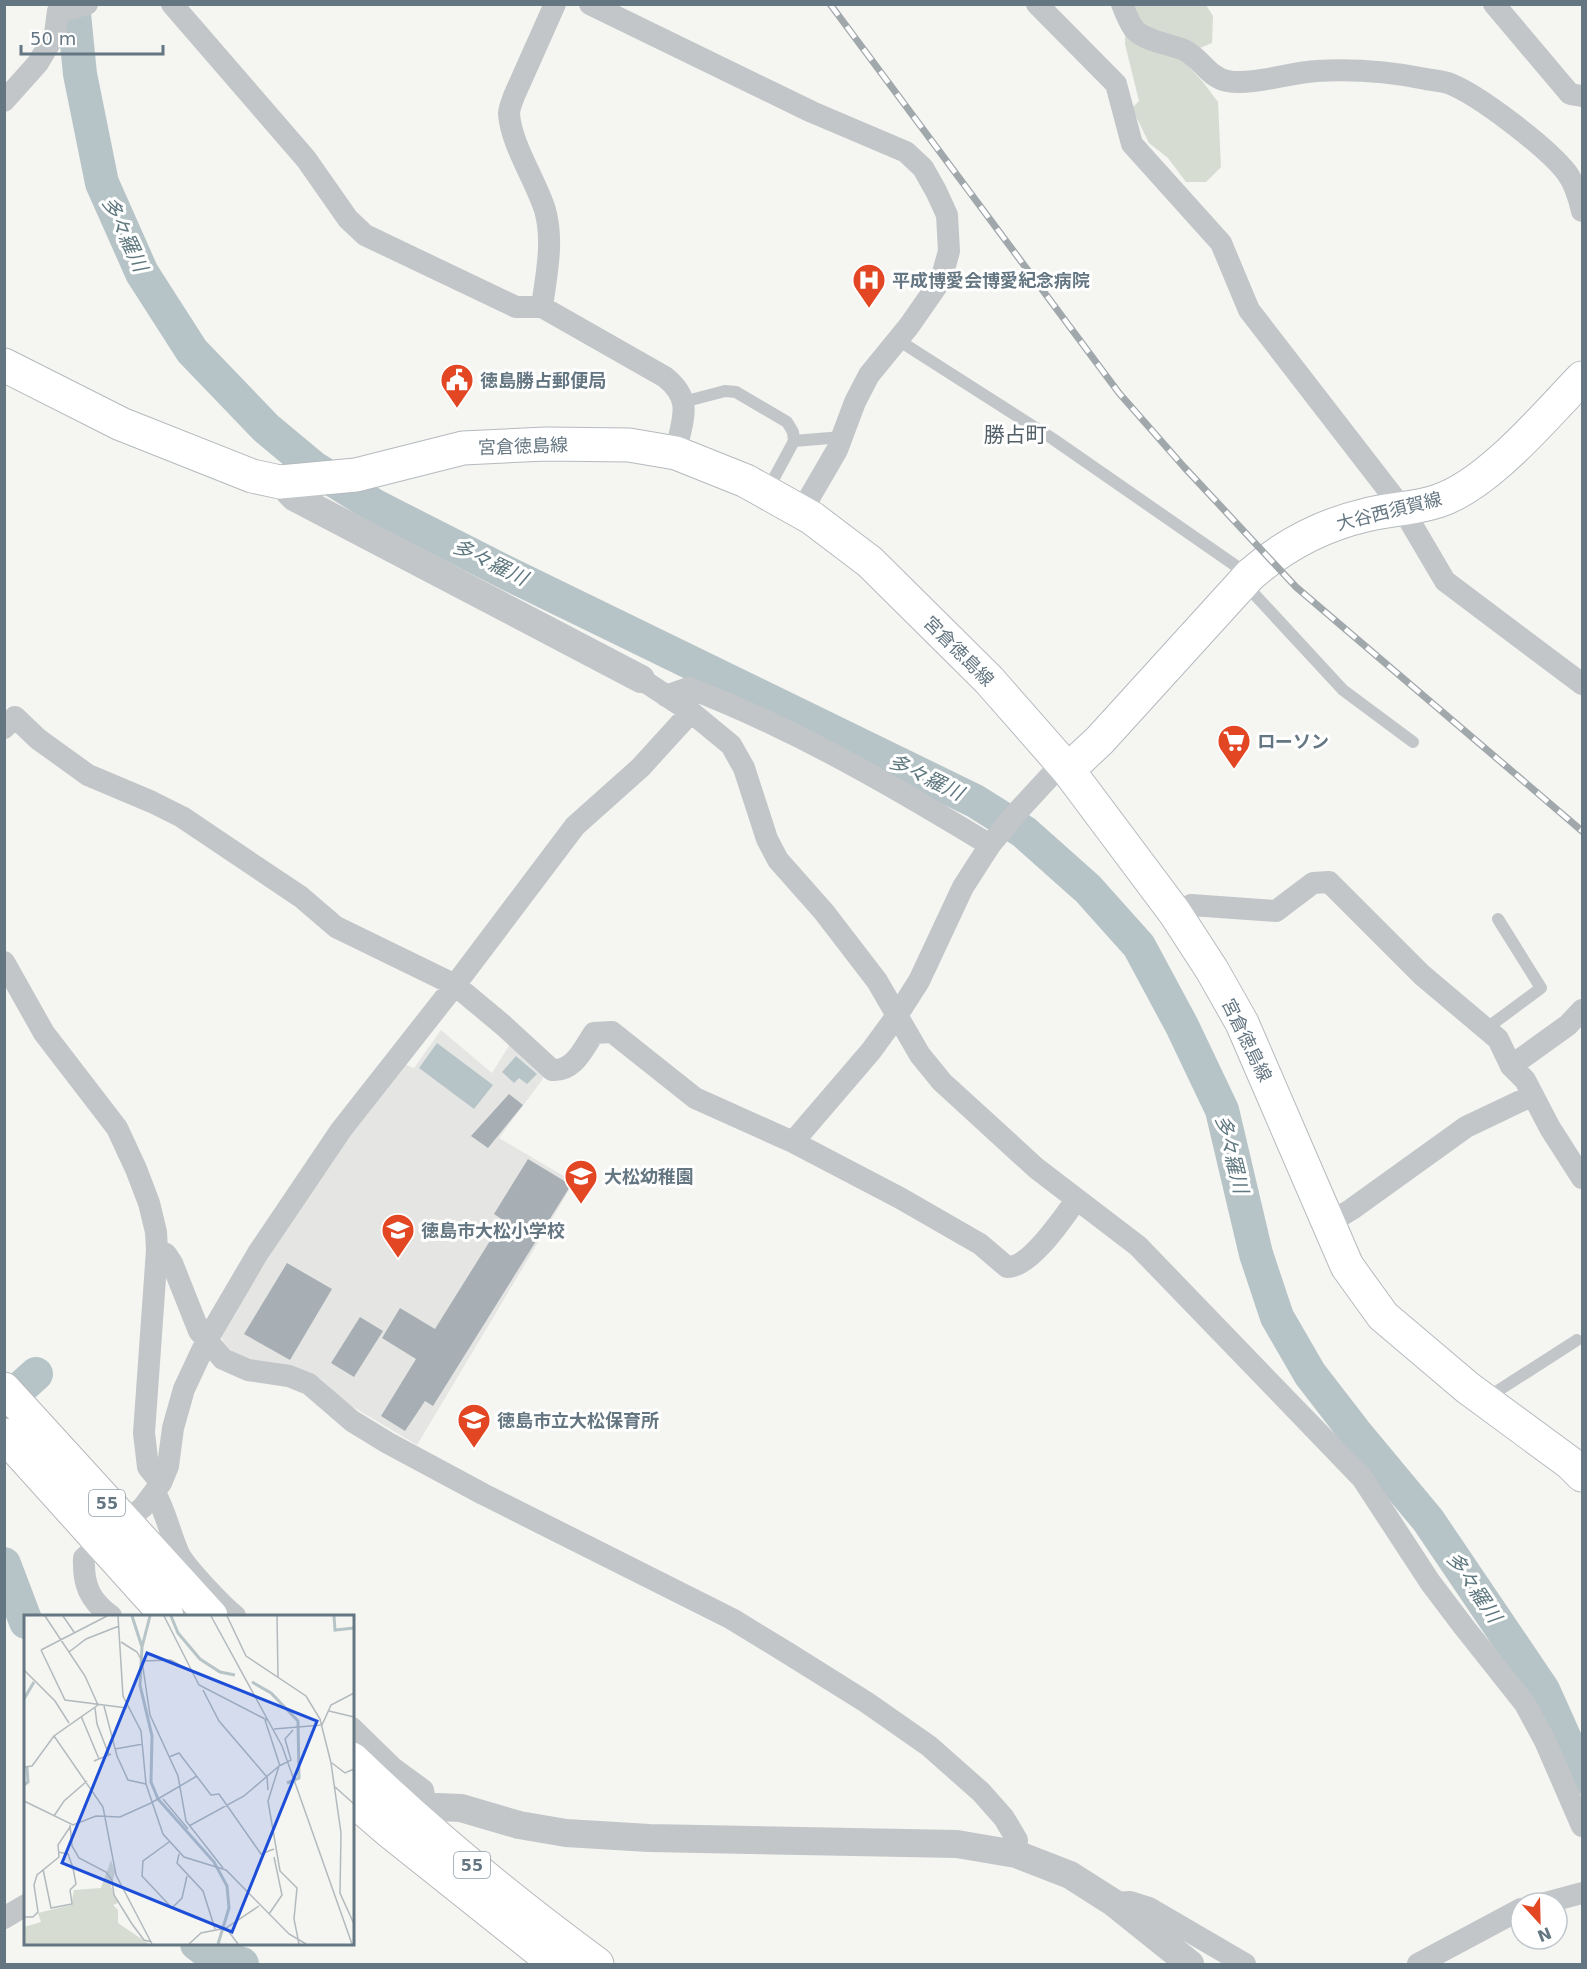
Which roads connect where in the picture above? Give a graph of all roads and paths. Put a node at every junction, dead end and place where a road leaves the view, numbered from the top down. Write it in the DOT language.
graph roads {
  1 [pos="172,4"];
  2 [pos="590,4"];
  3 [pos="1037,4"];
  4 [pos="1122,4"];
  5 [pos="1494,4"];
  6 [pos="87,5"];
  7 [pos="554,5"];
  8 [pos="58,9"];
  9 [pos="1582,96"];
  10 [pos="4,101"];
  11 [pos="1582,211"];
  12 [pos="542,307"];
  13 [pos="898,340"];
  14 [pos="4,365"];
  15 [pos="1582,378"];
  16 [pos="683,402"];
  17 [pos="842,437"];
  18 [pos="794,441"];
  19 [pos="676,453"];
  20 [pos="290,482"];
  21 [pos="766,493"];
  22 [pos="1402,508"];
  23 [pos="801,512"];
  24 [pos="1247,579"];
  25 [pos="641,679"];
  26 [pos="1582,684"];
  27 [pos="666,696"];
  28 [pos="691,712"];
  29 [pos="4,728"];
  30 [pos="1413,742"];
  31 [pos="1068,770"];
  32 [pos="994,841"];
  33 [pos="1175,913"];
  34 [pos="1498,919"];
  35 [pos="4,962"];
  36 [pos="455,985"];
  37 [pos="898,1014"];
  38 [pos="1578,1025"];
  39 [pos="1487,1028"];
  40 [pos="1511,1066"];
  41 [pos="1533,1095"];
  42 [pos="793,1142"];
  43 [pos="1582,1178"];
  44 [pos="1076,1200"];
  45 [pos="1328,1224"];
  46 [pos="158,1250"];
  47 [pos="207,1340"];
  48 [pos="1577,1340"];
  49 [pos="4,1389"];
  50 [pos="1488,1403"];
  51 [pos="4,1435"];
  52 [pos="1578,1465"];
  53 [pos="158,1488"];
  54 [pos="124,1522"];
  55 [pos="99,1543"];
  56 [pos="108,1615"];
  57 [pos="164,1615"];
  58 [pos="209,1615"];
  59 [pos="233,1615"];
  60 [pos="354,1730"];
  61 [pos="354,1761"];
  62 [pos="354,1800"];
  63 [pos="408,1818"];
  64 [pos="1582,1826"];
  65 [pos="1016,1854"];
  66 [pos="1114,1903"];
  67 [pos="24,1906"];
  68 [pos="1509,1916"];
  69 [pos="4,1918"];
  70 [pos="556,1965"];
  71 [pos="597,1965"];
  72 [pos="1190,1965"];
  73 [pos="1245,1965"];
  74 [pos="1418,1965"];
  1 -- 12 [label="street"];
  2 -- 13 [label="street"];
  3 -- 22 [label="street"];
  4 -- 11 [label="street"];
  5 -- 9 [label="street"];
  6 -- 8 [label="street"];
  7 -- 12 [label="street"];
  8 -- 10 [label="street"];
  12 -- 16 [label="street"];
  13 -- 17 [label="street"];
  13 -- 24 [label="lane"];
  14 -- 20 [label="main road, 宮倉徳島線"];
  15 -- 22 [label="main road, 大谷西須賀線"];
  16 -- 18 [label="lane"];
  16 -- 19 [label="street"];
  17 -- 18 [label="lane"];
  17 -- 23 [label="street"];
  18 -- 21 [label="lane"];
  19 -- 20 [label="main road, 宮倉徳島線"];
  19 -- 21 [label="main road, 宮倉徳島線"];
  20 -- 25 [label="street"];
  21 -- 23 [label="main road, 宮倉徳島線"];
  22 -- 24 [label="main road, 大谷西須賀線"];
  22 -- 26 [label="street"];
  23 -- 31 [label="main road, 宮倉徳島線"];
  24 -- 30 [label="lane"];
  24 -- 31 [label="main road, 大谷西須賀線"];
  25 -- 27 [label="street"];
  27 -- 28 [label="street"];
  27 -- 32 [label="street"];
  28 -- 36 [label="street"];
  28 -- 37 [label="street"];
  29 -- 36 [label="street"];
  31 -- 32 [label="street"];
  31 -- 33 [label="main road, 宮倉徳島線"];
  32 -- 37 [label="street"];
  33 -- 39 [label="street"];
  33 -- 45 [label="main road, 宮倉徳島線"];
  34 -- 39 [label="lane"];
  35 -- 46 [label="street"];
  36 -- 42 [label="street"];
  36 -- 47 [label="street"];
  37 -- 42 [label="street"];
  37 -- 44 [label="street"];
  38 -- 40 [label="street"];
  39 -- 40 [label="street"];
  40 -- 41 [label="street"];
  41 -- 43 [label="street"];
  41 -- 45 [label="street"];
  42 -- 44 [label="street"];
  44 -- 64 [label="street"];
  45 -- 50 [label="main road, 宮倉徳島線"];
  46 -- 47 [label="street"];
  46 -- 53 [label="street"];
  47 -- 53 [label="street"];
  47 -- 65 [label="street"];
  48 -- 50 [label="lane"];
  49 -- 54 [label="main road, 55"];
  50 -- 52 [label="main road, 宮倉徳島線"];
  51 -- 55 [label="main road, 55"];
  53 -- 54 [label="street"];
  53 -- 59 [label="street"];
  54 -- 55 [label="street"];
  54 -- 58 [label="main road, 55"];
  55 -- 56 [label="street"];
  55 -- 57 [label="main road, 55"];
  60 -- 63 [label="street"];
  61 -- 63 [label="main road, 55"];
  62 -- 63 [label="main road, 55"];
  63 -- 65 [label="street"];
  63 -- 70 [label="main road, 55"];
  63 -- 71 [label="main road, 55"];
  65 -- 66 [label="street"];
  66 -- 72 [label="street"];
  66 -- 73 [label="street"];
  67 -- 69 [label="street"];
  68 -- 74 [label="street"];
}
